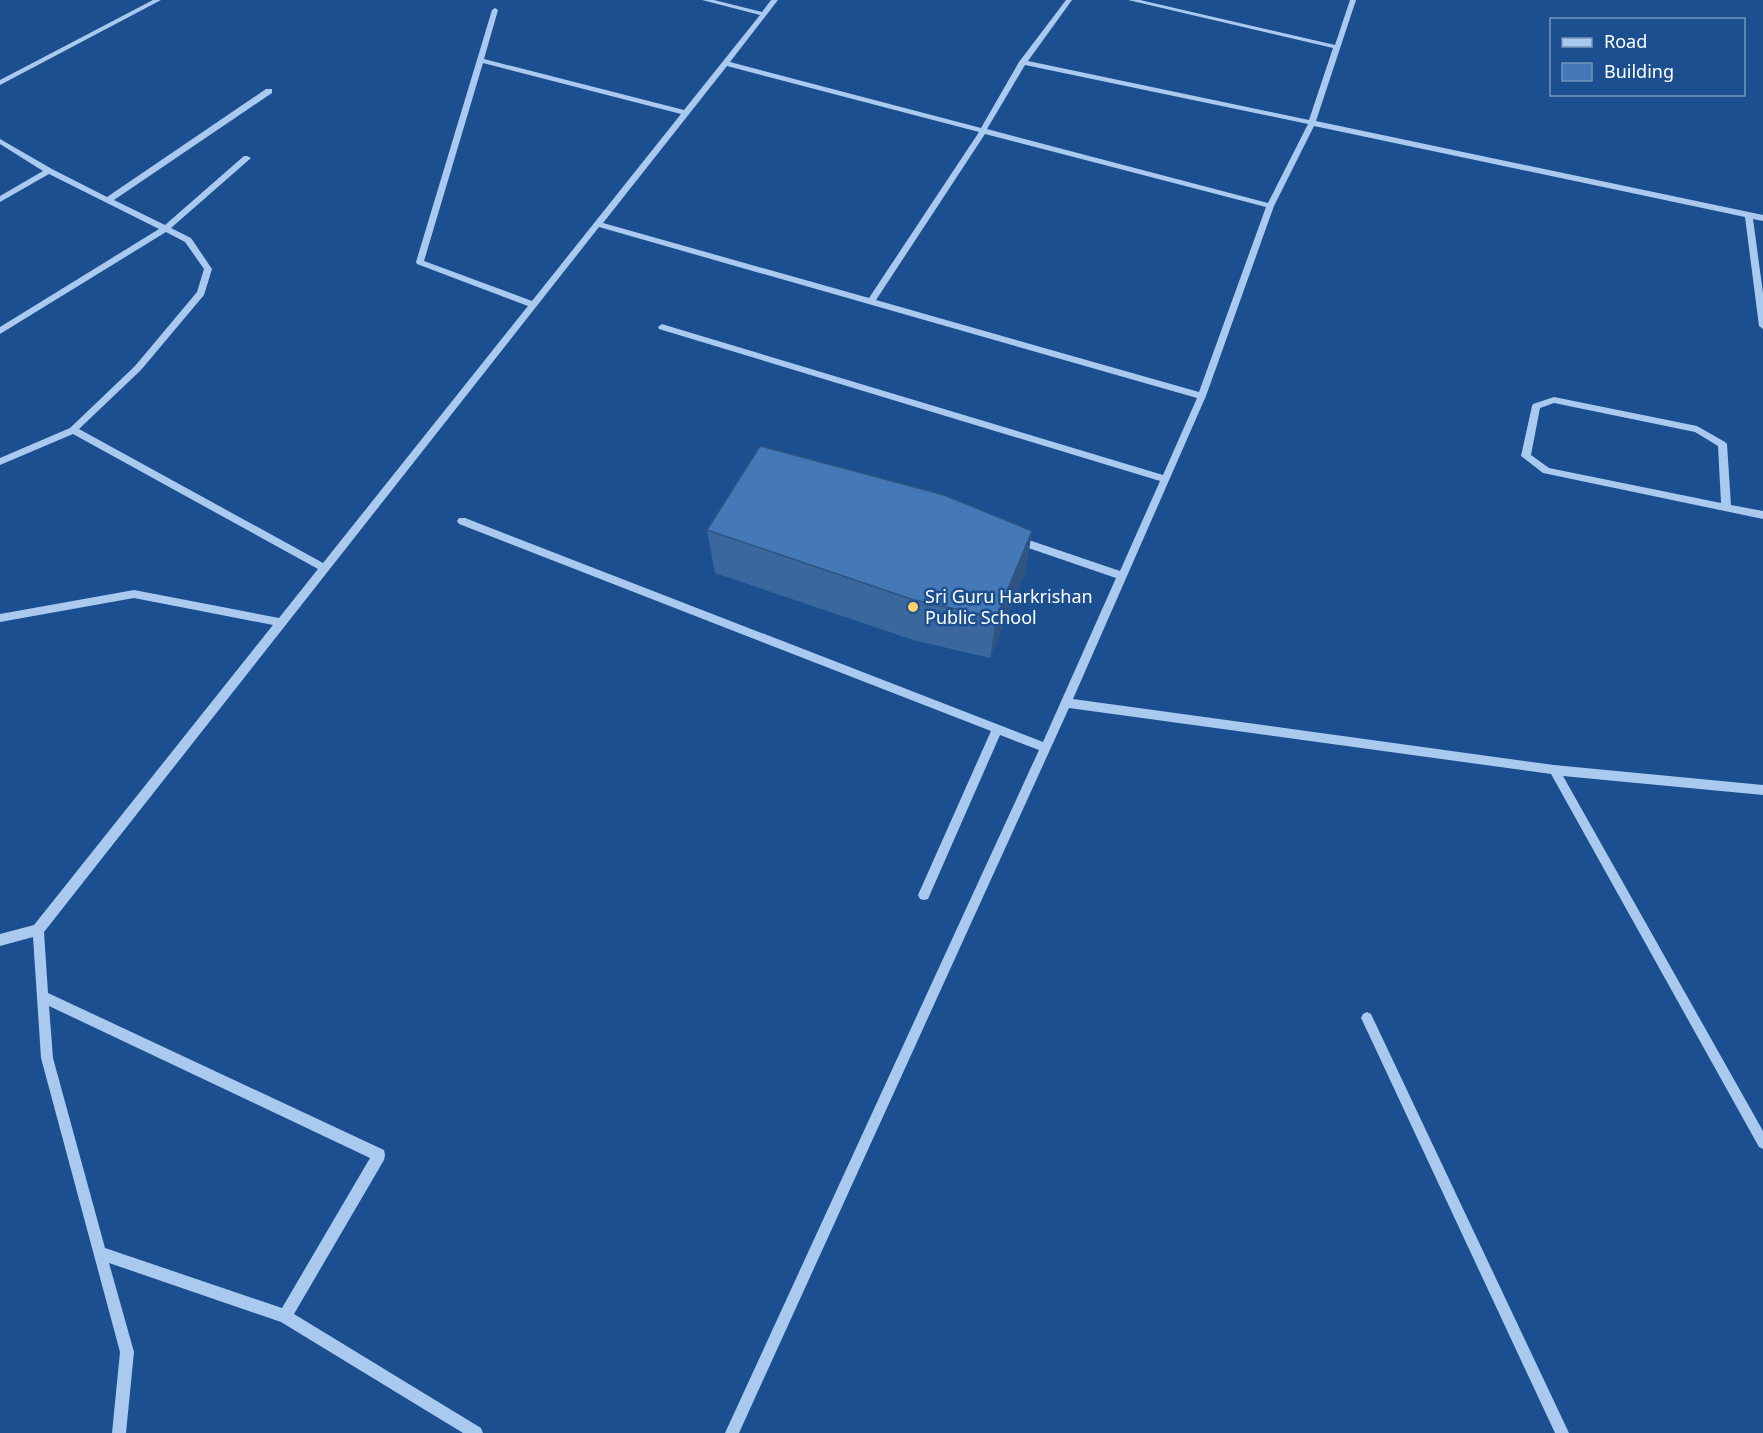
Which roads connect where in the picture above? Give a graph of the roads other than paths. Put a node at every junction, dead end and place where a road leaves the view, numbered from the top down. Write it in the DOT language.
graph roads {
  1 [pos="158,0"];
  2 [pos="705,0"];
  3 [pos="775,0"];
  4 [pos="1069,0"];
  5 [pos="1131,0"];
  6 [pos="1353,0"];
  7 [pos="495,10"];
  8 [pos="764,14"];
  9 [pos="1336,47"];
  10 [pos="479,60"];
  11 [pos="1023,62"];
  12 [pos="725,63"];
  13 [pos="0,83"];
  14 [pos="269,91"];
  15 [pos="685,113"];
  16 [pos="1312,123"];
  17 [pos="983,129"];
  18 [pos="0,141"];
  19 [pos="247,158"];
  20 [pos="49,171"];
  21 [pos="0,199"];
  22 [pos="108,200"];
  23 [pos="1270,206"];
  24 [pos="1749,216"];
  25 [pos="1763,218"];
  26 [pos="597,224"];
  27 [pos="167,228"];
  28 [pos="871,302"];
  29 [pos="533,305"];
  30 [pos="1763,326"];
  31 [pos="662,327"];
  32 [pos="0,331"];
  33 [pos="1202,396"];
  34 [pos="73,430"];
  35 [pos="0,462"];
  36 [pos="1165,479"];
  37 [pos="1726,507"];
  38 [pos="1763,516"];
  39 [pos="462,521"];
  40 [pos="1009,537"];
  41 [pos="325,568"];
  42 [pos="1122,576"];
  43 [pos="0,618"];
  44 [pos="282,623"];
  45 [pos="1066,703"];
  46 [pos="997,729"];
  47 [pos="1046,748"];
  48 [pos="1554,770"];
  49 [pos="1763,790"];
  50 [pos="924,896"];
  51 [pos="38,930"];
  52 [pos="0,940"];
  53 [pos="43,997"];
  54 [pos="1367,1018"];
  55 [pos="1763,1143"];
  56 [pos="100,1253"];
  57 [pos="285,1316"];
  58 [pos="119,1433"];
  59 [pos="476,1433"];
  60 [pos="732,1433"];
  61 [pos="1562,1433"];
  1 -- 13 [label="street"];
  2 -- 8 [label="street"];
  3 -- 8 [label="street"];
  4 -- 11 [label="street"];
  5 -- 9 [label="street"];
  6 -- 9 [label="street"];
  7 -- 10 [label="street"];
  8 -- 12 [label="street"];
  9 -- 16 [label="street"];
  10 -- 15 [label="street"];
  10 -- 29 [label="street"];
  11 -- 16 [label="street"];
  11 -- 17 [label="street"];
  12 -- 15 [label="street"];
  12 -- 17 [label="street"];
  14 -- 22 [label="street"];
  15 -- 26 [label="street"];
  16 -- 23 [label="street"];
  16 -- 24 [label="street"];
  17 -- 23 [label="street"];
  17 -- 28 [label="street"];
  18 -- 20 [label="street"];
  19 -- 27 [label="street"];
  20 -- 21 [label="street"];
  20 -- 22 [label="street"];
  22 -- 27 [label="street"];
  23 -- 33 [label="street"];
  24 -- 25 [label="street"];
  24 -- 30 [label="street"];
  26 -- 28 [label="street"];
  26 -- 29 [label="street"];
  27 -- 32 [label="street"];
  27 -- 34 [label="street"];
  28 -- 33 [label="street"];
  29 -- 41 [label="street"];
  31 -- 36 [label="street"];
  33 -- 36 [label="street"];
  34 -- 35 [label="street"];
  34 -- 41 [label="street"];
  36 -- 42 [label="street"];
  37 -- 37 [label="street"];
  37 -- 38 [label="street"];
  39 -- 46 [label="street"];
  40 -- 42 [label="street"];
  41 -- 44 [label="street"];
  42 -- 45 [label="street"];
  43 -- 44 [label="street"];
  44 -- 51 [label="street"];
  45 -- 47 [label="street"];
  45 -- 48 [label="street"];
  46 -- 47 [label="street"];
  46 -- 50 [label="street"];
  47 -- 60 [label="street"];
  48 -- 49 [label="street"];
  48 -- 55 [label="street"];
  51 -- 52 [label="street"];
  51 -- 53 [label="street"];
  53 -- 56 [label="street"];
  53 -- 57 [label="street"];
  54 -- 61 [label="street"];
  56 -- 57 [label="street"];
  56 -- 58 [label="street"];
  57 -- 59 [label="street"];
}
